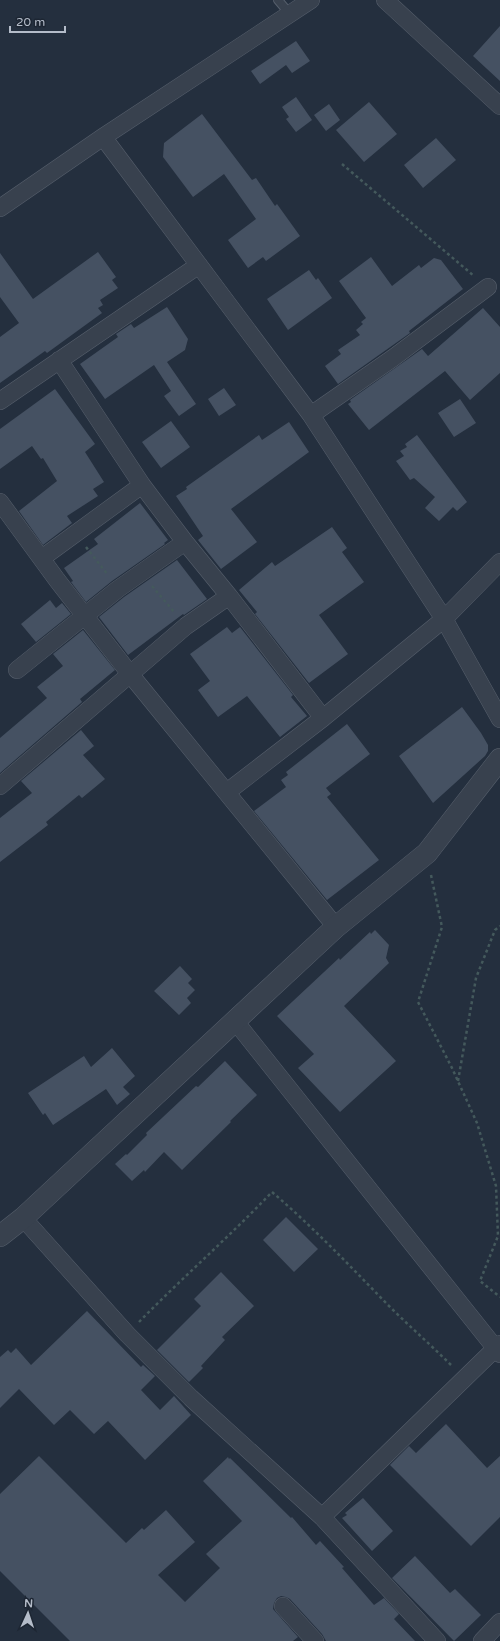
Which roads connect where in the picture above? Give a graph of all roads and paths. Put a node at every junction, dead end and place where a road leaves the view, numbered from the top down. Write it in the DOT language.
graph roads {
  1 [pos="278,0"];
  2 [pos="311,0"];
  3 [pos="385,0"];
  4 [pos="289,13"];
  5 [pos="500,106"];
  6 [pos="103,137"];
  7 [pos="342,164"];
  8 [pos="0,208"];
  9 [pos="199,264"];
  10 [pos="488,287"];
  11 [pos="59,360"];
  12 [pos="0,401"];
  13 [pos="311,415"];
  14 [pos="142,485"];
  15 [pos="0,502"];
  16 [pos="76,534"];
  17 [pos="185,542"];
  18 [pos="42,558"];
  19 [pos="500,562"];
  20 [pos="141,574"];
  21 [pos="118,589"];
  22 [pos="229,596"];
  23 [pos="85,616"];
  24 [pos="444,619"];
  25 [pos="186,626"];
  26 [pos="17,670"];
  27 [pos="130,674"];
  28 [pos="322,718"];
  29 [pos="500,719"];
  30 [pos="500,759"];
  31 [pos="0,786"];
  32 [pos="227,792"];
  33 [pos="427,853"];
  34 [pos="500,926"];
  35 [pos="336,927"];
  36 [pos="235,1021"];
  37 [pos="458,1082"];
  38 [pos="23,1218"];
  39 [pos="0,1236"];
  40 [pos="500,1297"];
  41 [pos="127,1334"];
  42 [pos="498,1349"];
  43 [pos="465,1380"];
  44 [pos="322,1517"];
  45 [pos="283,1606"];
  46 [pos="500,1622"];
  47 [pos="311,1640"];
  48 [pos="437,1641"];
  49 [pos="482,1641"];
  1 -- 4 [label="lane"];
  2 -- 4 [label="street"];
  3 -- 5 [label="street"];
  4 -- 6 [label="street"];
  6 -- 8 [label="street"];
  6 -- 9 [label="street"];
  7 -- 10 [label="path"];
  9 -- 11 [label="street"];
  9 -- 13 [label="street"];
  10 -- 13 [label="street"];
  11 -- 12 [label="street"];
  11 -- 14 [label="street"];
  13 -- 24 [label="street"];
  14 -- 16 [label="street"];
  14 -- 17 [label="street"];
  15 -- 18 [label="street"];
  16 -- 18 [label="street"];
  16 -- 21 [label="path"];
  17 -- 20 [label="street"];
  17 -- 22 [label="street"];
  18 -- 23 [label="street"];
  19 -- 24 [label="street"];
  20 -- 21 [label="street"];
  20 -- 25 [label="path"];
  21 -- 23 [label="street"];
  22 -- 25 [label="street"];
  22 -- 28 [label="street"];
  23 -- 26 [label="street"];
  23 -- 27 [label="street"];
  24 -- 28 [label="street"];
  24 -- 29 [label="street"];
  25 -- 27 [label="street"];
  27 -- 31 [label="street"];
  27 -- 32 [label="street"];
  28 -- 32 [label="street"];
  30 -- 33 [label="street"];
  32 -- 35 [label="street"];
  33 -- 35 [label="street"];
  33 -- 37 [label="path"];
  34 -- 37 [label="path"];
  35 -- 36 [label="street"];
  36 -- 38 [label="street"];
  36 -- 42 [label="street"];
  37 -- 40 [label="path"];
  38 -- 39 [label="street"];
  38 -- 41 [label="street"];
  41 -- 43 [label="path"];
  41 -- 44 [label="street"];
  42 -- 43 [label="street"];
  43 -- 44 [label="street"];
  44 -- 48 [label="street"];
  45 -- 47 [label="street"];
  46 -- 49 [label="street"];
}
